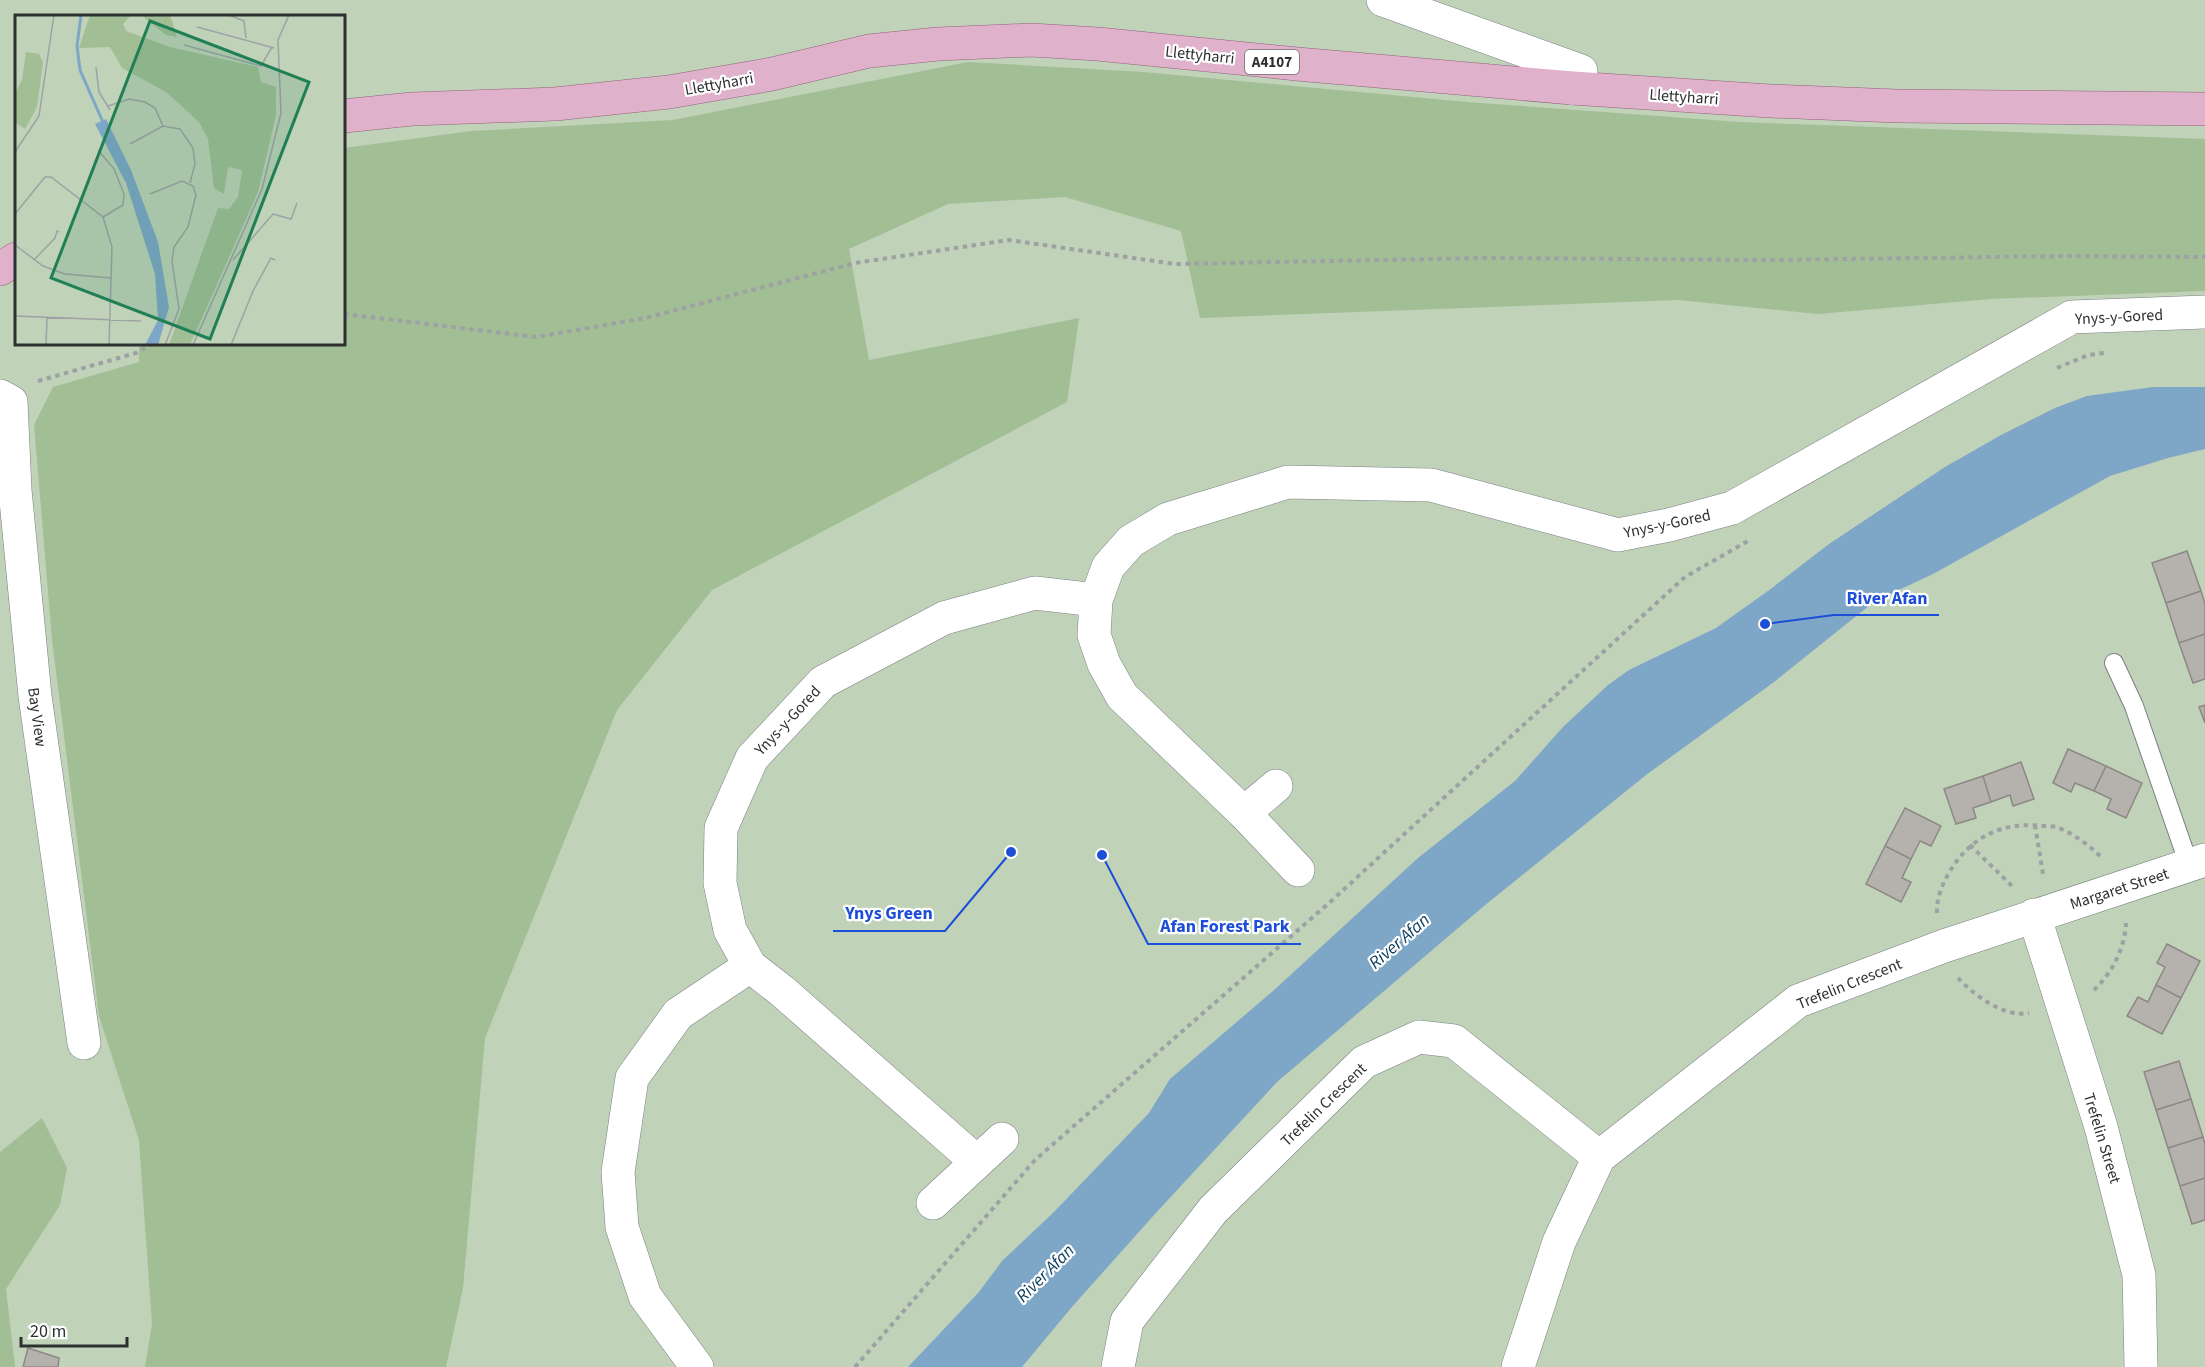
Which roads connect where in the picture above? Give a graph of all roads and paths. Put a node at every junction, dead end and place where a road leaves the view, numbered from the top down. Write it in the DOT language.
graph roads {
  1 [pos="1383,0"];
  2 [pos="1572,88"];
  3 [pos="2205,109"];
  4 [pos="345,116"];
  5 [pos="2205,257"];
  6 [pos="15,260"];
  7 [pos="0,269"];
  8 [pos="2205,312"];
  9 [pos="345,314"];
  10 [pos="150,345"];
  11 [pos="2111,352"];
  12 [pos="2047,372"];
  13 [pos="6,399"];
  14 [pos="1750,540"];
  15 [pos="1096,600"];
  16 [pos="2114,663"];
  17 [pos="1276,786"];
  18 [pos="1244,813"];
  19 [pos="2035,825"];
  20 [pos="1970,845"];
  21 [pos="2104,860"];
  22 [pos="2197,862"];
  23 [pos="1298,870"];
  24 [pos="2043,874"];
  25 [pos="2012,886"];
  26 [pos="2125,914"];
  27 [pos="2034,915"];
  28 [pos="1937,916"];
  29 [pos="750,966"];
  30 [pos="1953,971"];
  31 [pos="2091,993"];
  32 [pos="2036,1011"];
  33 [pos="84,1042"];
  34 [pos="1002,1139"];
  35 [pos="1599,1157"];
  36 [pos="977,1162"];
  37 [pos="933,1203"];
  38 [pos="697,1367"];
  39 [pos="855,1367"];
  40 [pos="1118,1367"];
  41 [pos="1518,1367"];
  42 [pos="2141,1367"];
  1 -- 2 [label="street"];
  2 -- 3 [label="main road, Llettyharri / A4107"];
  2 -- 4 [label="main road, Llettyharri / A4107"];
  5 -- 9 [label="path"];
  6 -- 7 [label="main road"];
  8 -- 15 [label="street, Ynys-y-Gored"];
  10 -- 13 [label="path"];
  11 -- 12 [label="path"];
  13 -- 33 [label="street, Bay View"];
  14 -- 39 [label="path"];
  15 -- 18 [label="street, Ynys-y-Gored"];
  15 -- 29 [label="street, Ynys-y-Gored"];
  16 -- 22 [label="lane"];
  17 -- 18 [label="street"];
  18 -- 23 [label="street, Ynys-y-Gored"];
  19 -- 20 [label="path"];
  19 -- 21 [label="path"];
  19 -- 24 [label="path"];
  20 -- 25 [label="path"];
  20 -- 28 [label="path"];
  22 -- 27 [label="street, Margaret Street"];
  26 -- 31 [label="path"];
  27 -- 35 [label="street, Trefelin Crescent"];
  27 -- 42 [label="street, Trefelin Street"];
  29 -- 36 [label="street, Ynys-y-Gored"];
  29 -- 38 [label="street"];
  30 -- 32 [label="path"];
  34 -- 36 [label="street"];
  35 -- 40 [label="street, Trefelin Crescent"];
  35 -- 41 [label="street, Trefelin Crescent"];
  36 -- 37 [label="street"];
}
